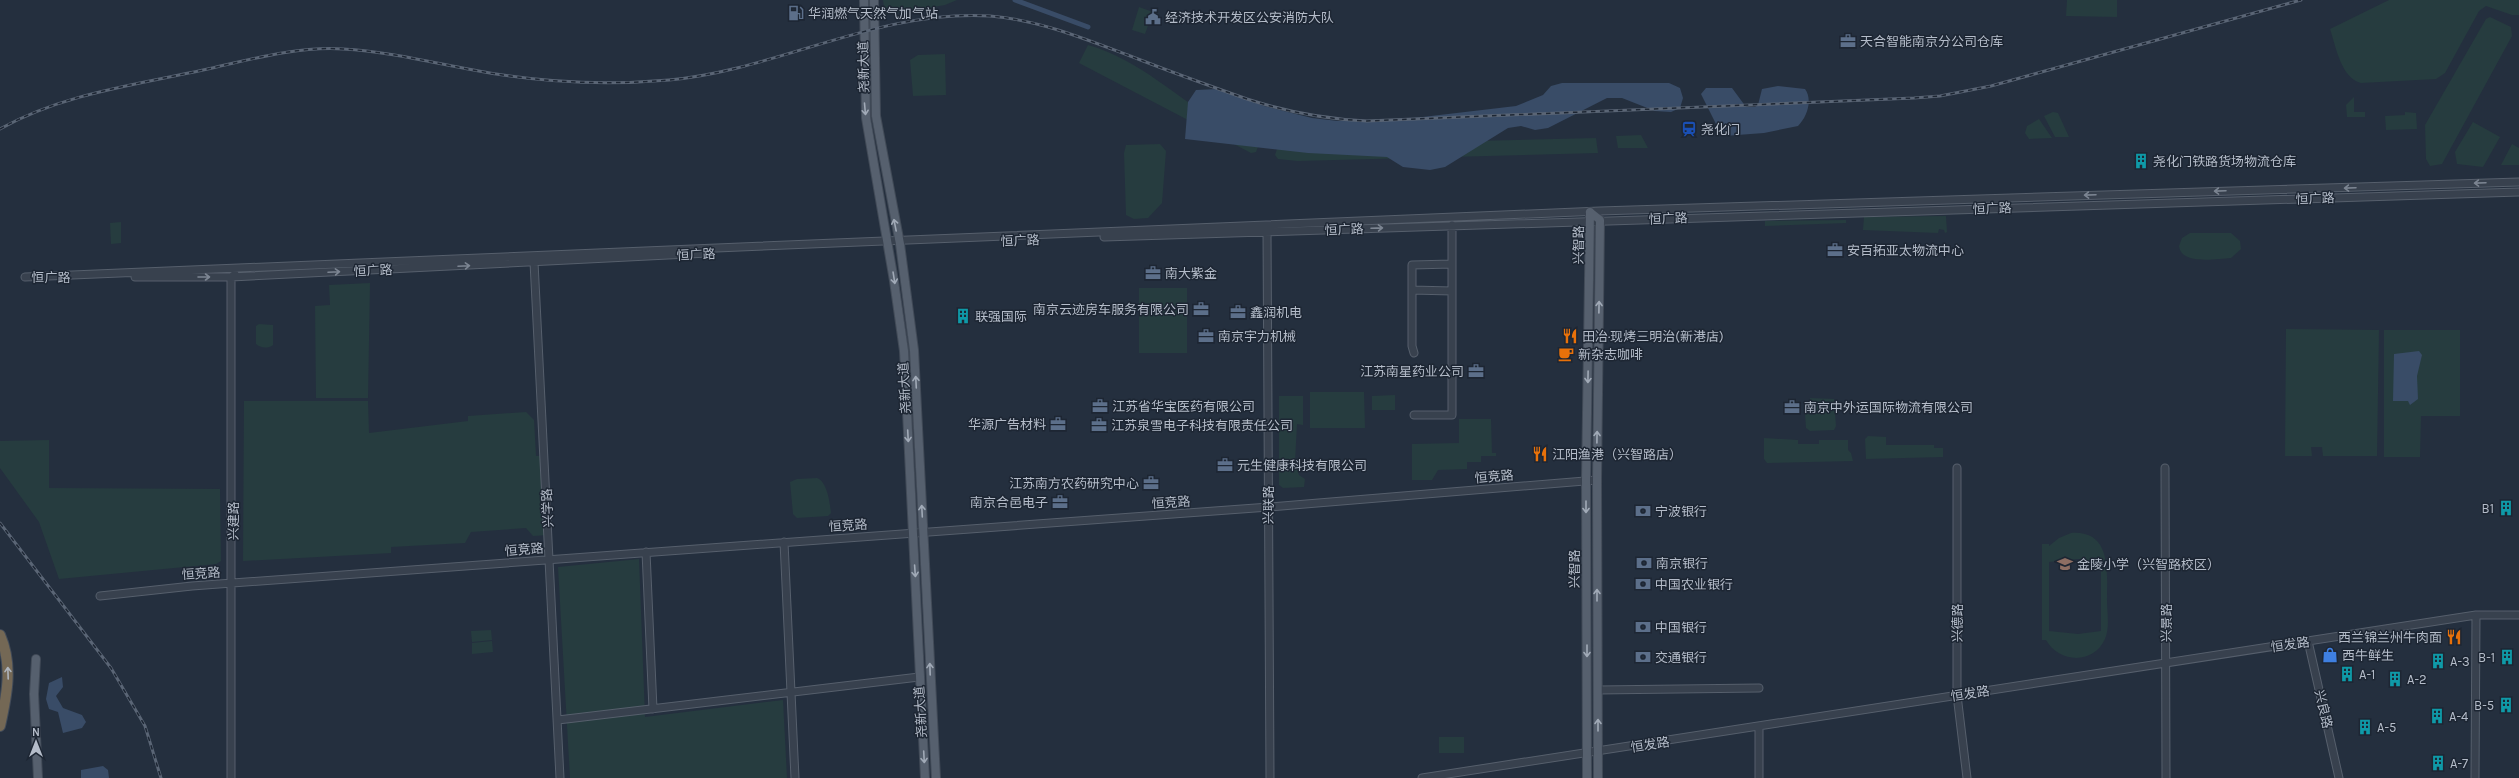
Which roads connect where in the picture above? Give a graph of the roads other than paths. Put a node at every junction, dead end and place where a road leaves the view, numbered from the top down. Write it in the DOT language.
graph roads {
  1 [pos="864,0"];
  2 [pos="874,0"];
  3 [pos="2519,182"];
  4 [pos="2519,192"];
  5 [pos="1590,212"];
  6 [pos="1600,220"];
  7 [pos="1591,221"];
  8 [pos="1452,225"];
  9 [pos="1267,231"];
  10 [pos="899,242"];
  11 [pos="888,243"];
  12 [pos="534,262"];
  13 [pos="1452,264"];
  14 [pos="241,268"];
  15 [pos="231,277"];
  16 [pos="1412,290"];
  17 [pos="1452,291"];
  18 [pos="1414,353"];
  19 [pos="1414,415"];
  20 [pos="1957,468"];
  21 [pos="2165,468"];
  22 [pos="1586,480"];
  23 [pos="1597,480"];
  24 [pos="1268,507"];
  25 [pos="923,531"];
  26 [pos="912,532"];
  27 [pos="784,542"];
  28 [pos="646,552"];
  29 [pos="549,559"];
  30 [pos="233,583"];
  31 [pos="100,596"];
  32 [pos="2476,615"];
  33 [pos="2519,615"];
  34 [pos="0,635"];
  35 [pos="2308,641"];
  36 [pos="36,659"];
  37 [pos="2166,662"];
  38 [pos="920,677"];
  39 [pos="1759,688"];
  40 [pos="1598,690"];
  41 [pos="791,691"];
  42 [pos="1957,695"];
  43 [pos="653,709"];
  44 [pos="558,720"];
  45 [pos="0,726"];
  46 [pos="1759,727"];
  47 [pos="1587,752"];
  48 [pos="1598,752"];
  49 [pos="38,778"];
  50 [pos="231,778"];
  51 [pos="560,778"];
  52 [pos="795,778"];
  53 [pos="925,778"];
  54 [pos="936,778"];
  55 [pos="1270,778"];
  56 [pos="1422,778"];
  57 [pos="1587,778"];
  58 [pos="1598,778"];
  59 [pos="1759,778"];
  60 [pos="1967,778"];
  61 [pos="2166,778"];
  62 [pos="2339,778"];
  63 [pos="2475,778"];
  1 -- 11 [label="main road, 尧新大道, one-way"];
  10 -- 2 [label="main road, 尧新大道, one-way"];
  3 -- 5 [label="street, 恒广路, one-way"];
  4 -- 6 [label="street, 恒广路"];
  5 -- 6 [label="main road, 兴智路"];
  5 -- 7 [label="main road, 兴智路"];
  5 -- 10 [label="street, 恒广路"];
  6 -- 7 [label="street, 恒广路"];
  23 -- 6 [label="main road, 兴智路, one-way"];
  7 -- 8 [label="street, 恒广路"];
  7 -- 22 [label="main road, 兴智路, one-way"];
  9 -- 8 [label="street, 恒广路, one-way"];
  8 -- 13 [label="street"];
  9 -- 10 [label="street, 恒广路"];
  9 -- 24 [label="street, 兴联路"];
  10 -- 11 [label="street, 恒广路"];
  25 -- 10 [label="main road, 尧新大道, one-way"];
  11 -- 12 [label="street, 恒广路"];
  11 -- 14 [label="street, 恒广路"];
  11 -- 26 [label="main road, 尧新大道, one-way"];
  15 -- 12 [label="street, 恒广路, one-way"];
  12 -- 29 [label="street, 兴学路"];
  13 -- 16 [label="street"];
  13 -- 17 [label="street"];
  14 -- 15 [label="street"];
  14 -- 15 [label="street, 恒广路, one-way"];
  15 -- 30 [label="street, 兴建路"];
  16 -- 17 [label="street"];
  16 -- 18 [label="street"];
  17 -- 19 [label="street"];
  20 -- 42 [label="street, 兴德路"];
  21 -- 37 [label="street, 兴景路"];
  22 -- 23 [label="street, 恒竞路"];
  22 -- 24 [label="street, 恒竞路"];
  22 -- 47 [label="main road, 兴智路, one-way"];
  40 -- 23 [label="main road, 兴智路, one-way"];
  24 -- 25 [label="street, 恒竞路"];
  24 -- 55 [label="street, 兴联路"];
  25 -- 26 [label="street, 恒竞路"];
  54 -- 25 [label="main road, 尧新大道, one-way"];
  26 -- 27 [label="street, 恒竞路"];
  26 -- 38 [label="main road, 尧新大道, one-way"];
  27 -- 28 [label="street, 恒竞路"];
  27 -- 41 [label="street"];
  28 -- 29 [label="street, 恒竞路"];
  28 -- 43 [label="street"];
  29 -- 30 [label="street, 恒竞路"];
  29 -- 44 [label="street, 兴学路"];
  30 -- 31 [label="street, 恒竞路"];
  30 -- 50 [label="street, 兴建路"];
  32 -- 33 [label="street, 恒发路"];
  32 -- 35 [label="street, 恒发路"];
  32 -- 63 [label="street"];
  45 -- 34 [label="highway, one-way"];
  35 -- 37 [label="street, 恒发路"];
  35 -- 62 [label="street, 兴良路"];
  36 -- 49 [label="main road"];
  37 -- 42 [label="street, 恒发路"];
  37 -- 61 [label="street, 兴景路"];
  38 -- 41 [label="street"];
  38 -- 53 [label="main road, 尧新大道, one-way"];
  39 -- 40 [label="street"];
  48 -- 40 [label="main road, 兴智路, one-way"];
  41 -- 43 [label="street"];
  41 -- 52 [label="street"];
  42 -- 46 [label="street, 恒发路"];
  42 -- 60 [label="street, 兴德路"];
  43 -- 44 [label="street"];
  44 -- 51 [label="street, 兴学路"];
  46 -- 48 [label="street, 恒发路"];
  46 -- 59 [label="street"];
  47 -- 48 [label="street, 恒发路"];
  47 -- 56 [label="street, 恒发路"];
  47 -- 57 [label="main road, 兴智路"];
  48 -- 58 [label="main road, 兴智路"];
}
